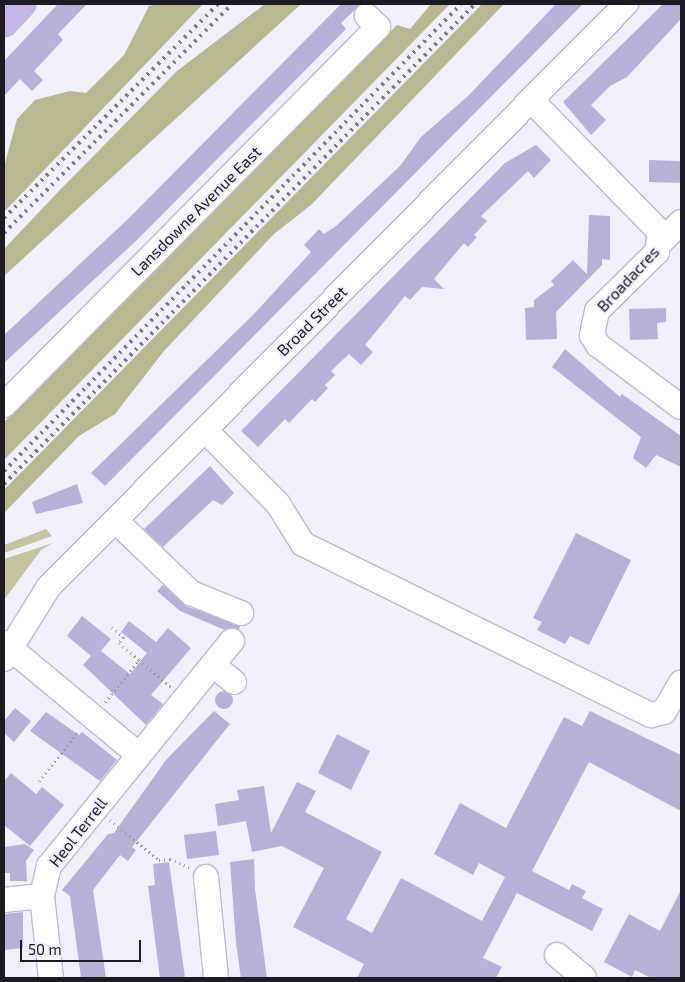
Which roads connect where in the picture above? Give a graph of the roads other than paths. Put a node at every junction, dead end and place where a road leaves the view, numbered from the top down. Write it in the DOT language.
graph roads {
  1 [pos="22,4"];
  2 [pos="626,4"];
  3 [pos="367,16"];
  4 [pos="4,22"];
  5 [pos="531,100"];
  6 [pos="681,222"];
  7 [pos="662,242"];
  8 [pos="4,405"];
  9 [pos="681,407"];
  10 [pos="205,430"];
  11 [pos="116,521"];
  12 [pos="241,613"];
  13 [pos="232,641"];
  14 [pos="6,650"];
  15 [pos="212,665"];
  16 [pos="234,682"];
  17 [pos="681,682"];
  18 [pos="139,755"];
  19 [pos="206,877"];
  20 [pos="42,896"];
  21 [pos="4,900"];
  22 [pos="557,955"];
  23 [pos="51,978"];
  24 [pos="216,978"];
  25 [pos="584,978"];
  1 -- 4 [label="main road"];
  2 -- 5 [label="street, Broad Street"];
  3 -- 8 [label="street, Lansdowne Avenue East"];
  5 -- 7 [label="street, Broadacres"];
  5 -- 10 [label="street, Broad Street"];
  6 -- 7 [label="street"];
  7 -- 9 [label="street, Broadacres"];
  10 -- 11 [label="street, Broad Street"];
  10 -- 17 [label="street"];
  11 -- 12 [label="street"];
  11 -- 14 [label="street, Broad Street"];
  13 -- 15 [label="street, Heol Terrell"];
  14 -- 18 [label="street"];
  15 -- 16 [label="street"];
  15 -- 18 [label="street, Heol Terrell"];
  18 -- 20 [label="street, Heol Terrell"];
  19 -- 24 [label="street"];
  20 -- 21 [label="street"];
  20 -- 23 [label="street, Heol Terrell"];
  22 -- 25 [label="street"];
}
